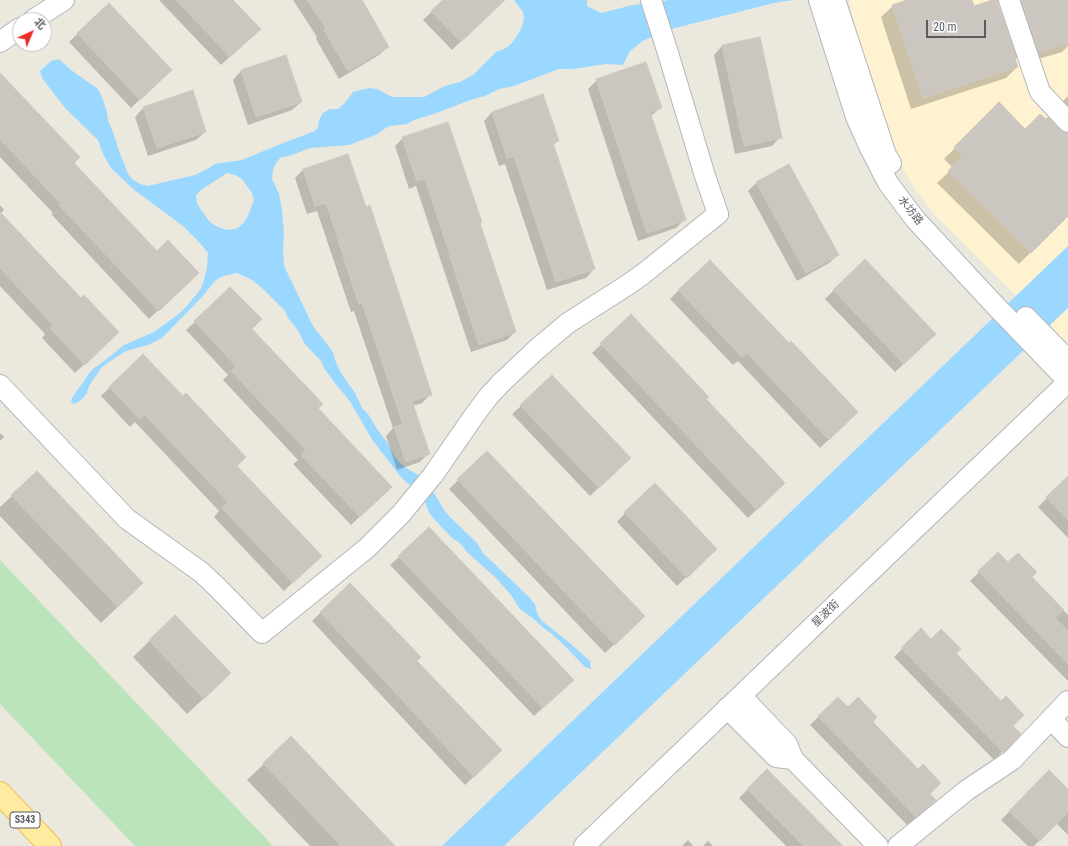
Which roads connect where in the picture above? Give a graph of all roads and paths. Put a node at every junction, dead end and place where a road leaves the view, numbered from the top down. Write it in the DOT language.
graph roads {
  1 [pos="64,0"];
  2 [pos="651,0"];
  3 [pos="1009,0"];
  4 [pos="829,4"];
  5 [pos="45,12"];
  6 [pos="12,34"];
  7 [pos="0,42"];
  8 [pos="1068,122"];
  9 [pos="1042,344"];
  10 [pos="1068,360"];
  11 [pos="1068,382"];
  12 [pos="0,385"];
  13 [pos="1068,701"];
  14 [pos="734,702"];
  15 [pos="1051,719"];
  16 [pos="1068,737"];
  17 [pos="0,793"];
  18 [pos="50,846"];
  19 [pos="584,846"];
  20 [pos="878,846"];
  21 [pos="898,846"];
  1 -- 5 [label="street"];
  2 -- 12 [label="street"];
  3 -- 8 [label="street"];
  4 -- 9 [label="street, 水坊路"];
  6 -- 7 [label="street"];
  9 -- 10 [label="street, 水坊路"];
  9 -- 11 [label="street, 水坊路"];
  11 -- 14 [label="street, 星波街"];
  13 -- 15 [label="street"];
  14 -- 19 [label="street, 星波街"];
  14 -- 20 [label="street"];
  15 -- 16 [label="street"];
  15 -- 21 [label="street"];
  17 -- 18 [label="main road, S343"];
}
